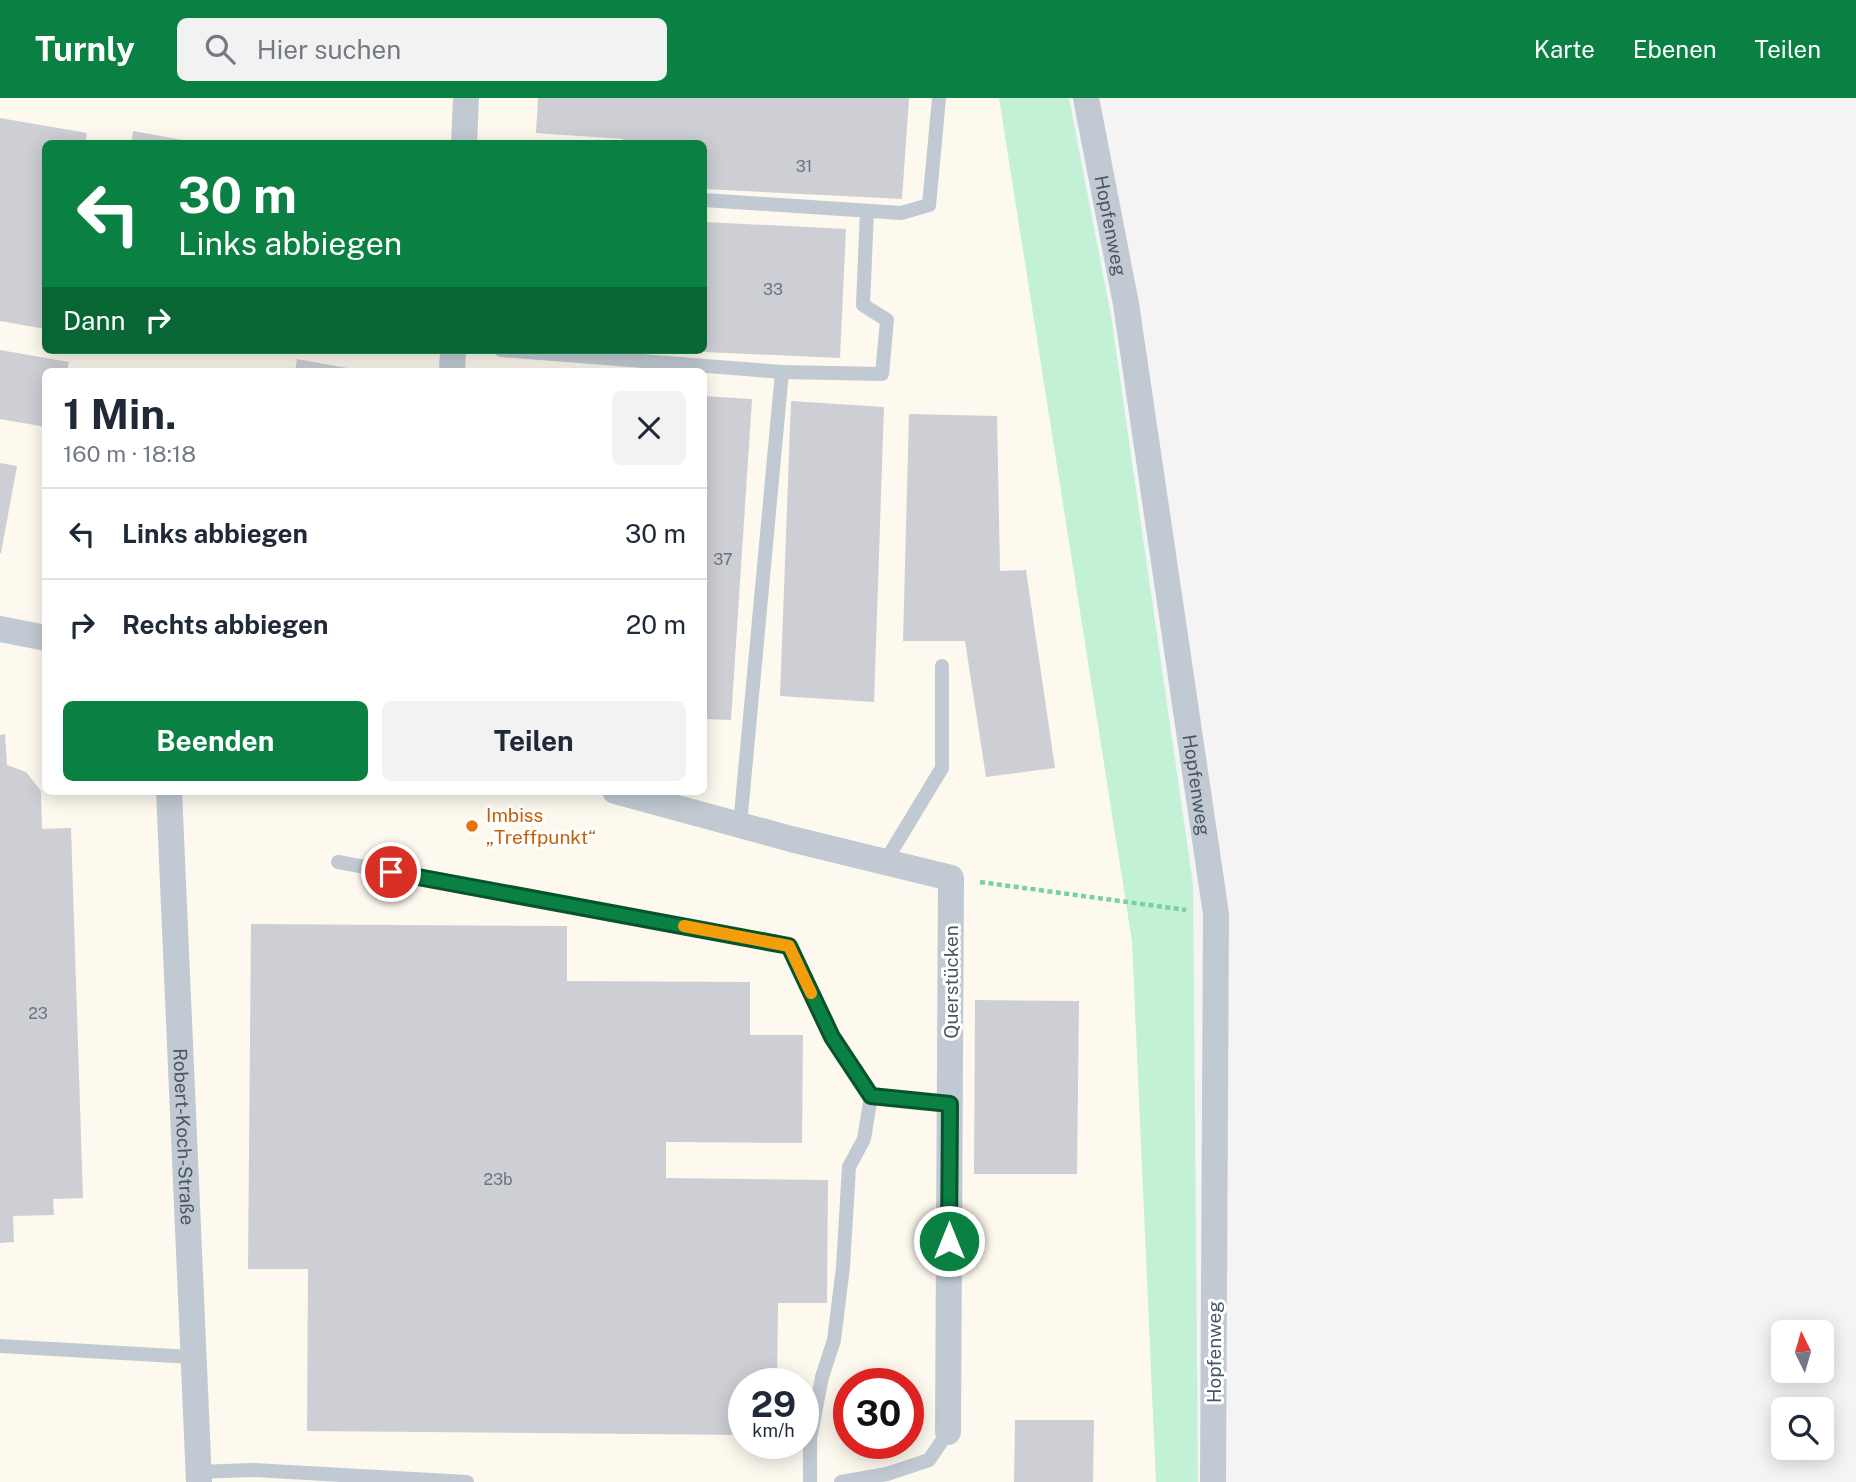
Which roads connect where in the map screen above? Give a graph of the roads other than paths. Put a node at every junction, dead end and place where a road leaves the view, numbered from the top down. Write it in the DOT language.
graph roads {
  1 [pos="466,98"];
  2 [pos="939,98"];
  3 [pos="1086,98"];
  4 [pos="464,140"];
  5 [pos="707,200"];
  6 [pos="867,211"];
  7 [pos="552,354"];
  8 [pos="782,372"];
  9 [pos="0,629"];
  10 [pos="42,637"];
  11 [pos="942,666"];
  12 [pos="169,795"];
  13 [pos="630,795"];
  14 [pos="740,825"];
  15 [pos="338,862"];
  16 [pos="885,862"];
  17 [pos="871,1096"];
  18 [pos="950,1104"];
  19 [pos="0,1346"];
  20 [pos="192,1357"];
  21 [pos="948,1432"];
  22 [pos="198,1477"];
  23 [pos="467,1482"];
  24 [pos="810,1482"];
  25 [pos="841,1482"];
  26 [pos="1213,1482"];
  1 -- 4 [label="street"];
  2 -- 6 [label="lane"];
  3 -- 26 [label="street, Hopfenweg"];
  5 -- 6 [label="lane"];
  6 -- 8 [label="lane"];
  7 -- 8 [label="lane"];
  8 -- 14 [label="lane"];
  9 -- 10 [label="street"];
  11 -- 16 [label="lane"];
  12 -- 20 [label="street, Robert-Koch-Straße"];
  13 -- 14 [label="street"];
  14 -- 16 [label="street"];
  15 -- 17 [label="lane"];
  16 -- 18 [label="street, Querstücken"];
  17 -- 18 [label="lane"];
  17 -- 24 [label="lane"];
  18 -- 21 [label="street, Querstücken"];
  19 -- 20 [label="lane"];
  20 -- 22 [label="street, Robert-Koch-Straße"];
  21 -- 25 [label="lane"];
  22 -- 23 [label="lane"];
}
